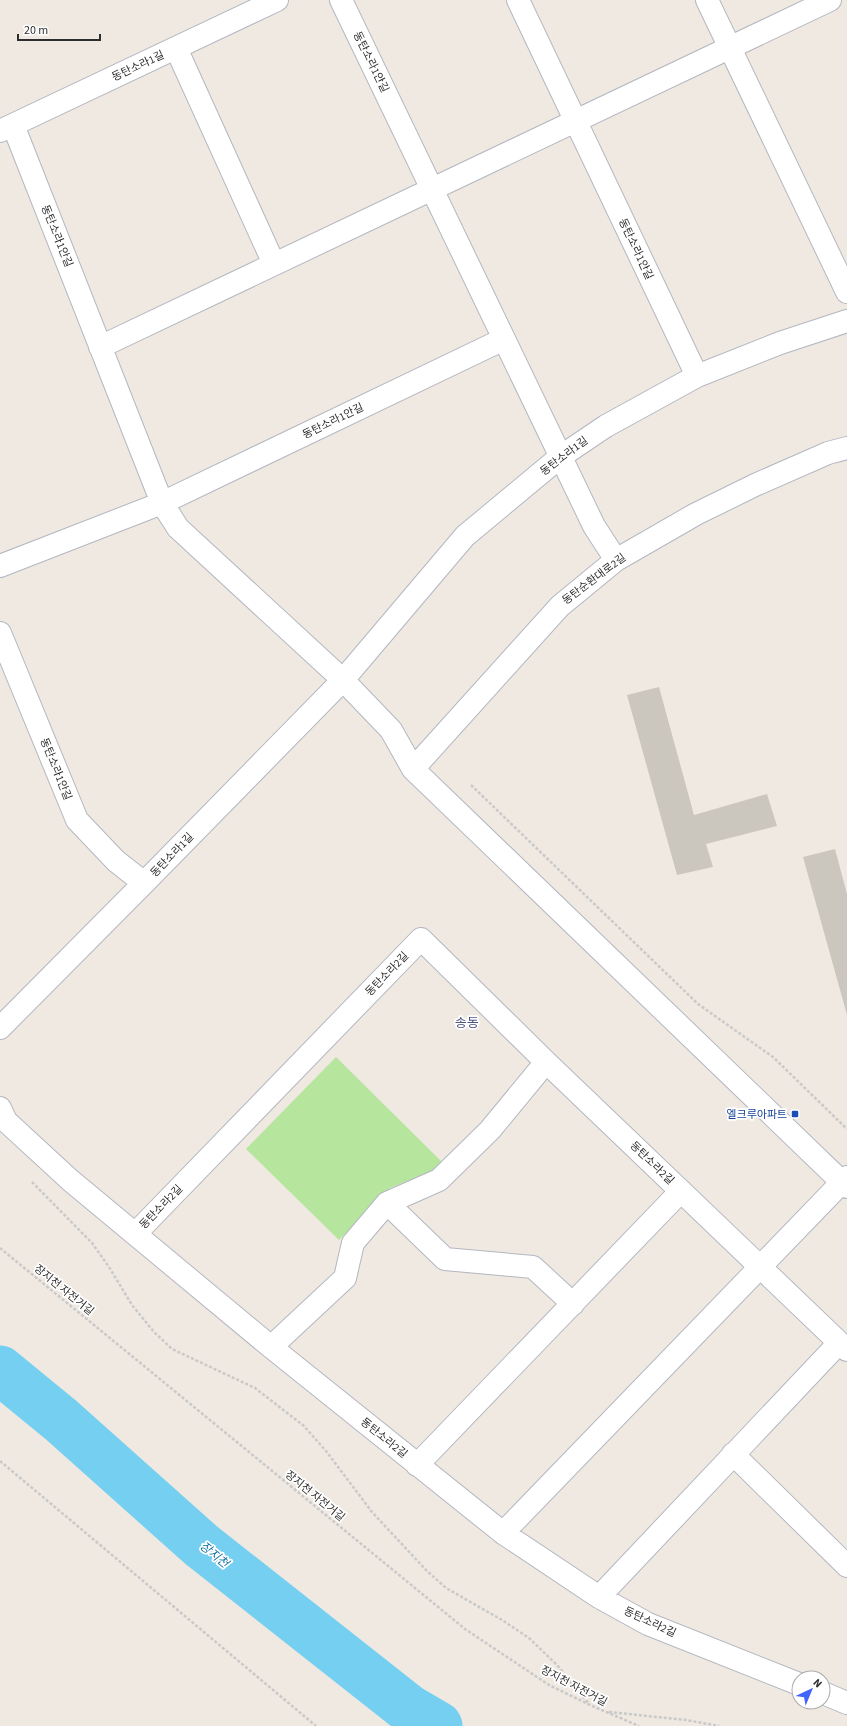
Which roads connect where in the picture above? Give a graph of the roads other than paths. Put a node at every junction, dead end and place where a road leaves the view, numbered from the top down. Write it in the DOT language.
graph roads {
  1 [pos="276,0"];
  2 [pos="341,0"];
  3 [pos="518,0"];
  4 [pos="707,0"];
  5 [pos="830,0"];
  6 [pos="176,48"];
  7 [pos="730,48"];
  8 [pos="576,121"];
  9 [pos="6,128"];
  10 [pos="432,189"];
  11 [pos="274,264"];
  12 [pos="847,292"];
  13 [pos="847,320"];
  14 [pos="504,340"];
  15 [pos="100,347"];
  16 [pos="697,376"];
  17 [pos="847,448"];
  18 [pos="560,456"];
  19 [pos="162,503"];
  20 [pos="616,560"];
  21 [pos="0,566"];
  22 [pos="0,633"];
  23 [pos="343,680"];
  24 [pos="413,768"];
  25 [pos="144,883"];
  26 [pos="0,1028"];
  27 [pos="546,1062"];
  28 [pos="0,1108"];
  29 [pos="845,1182"];
  30 [pos="681,1191"];
  31 [pos="387,1203"];
  32 [pos="135,1234"];
  33 [pos="760,1267"];
  34 [pos="573,1304"];
  35 [pos="843,1346"];
  36 [pos="271,1348"];
  37 [pos="733,1454"];
  38 [pos="417,1465"];
  39 [pos="503,1533"];
  40 [pos="847,1566"];
  41 [pos="599,1597"];
  42 [pos="791,1681"];
  43 [pos="831,1696"];
  44 [pos="847,1703"];
  1 -- 6 [label="street, 동탄소라1길"];
  2 -- 10 [label="street, 동탄소라1안길"];
  3 -- 8 [label="street, 동탄소라1안길"];
  4 -- 7 [label="street"];
  5 -- 7 [label="street"];
  6 -- 9 [label="street, 동탄소라1길"];
  6 -- 11 [label="street"];
  7 -- 8 [label="street"];
  7 -- 12 [label="street"];
  8 -- 10 [label="street"];
  8 -- 16 [label="street, 동탄소라1안길"];
  9 -- 15 [label="street, 동탄소라1안길"];
  10 -- 11 [label="street"];
  10 -- 14 [label="street, 동탄소라1안길"];
  11 -- 15 [label="street"];
  13 -- 16 [label="street, 동탄소라1길"];
  14 -- 18 [label="street, 동탄소라1안길"];
  14 -- 19 [label="street, 동탄소라1안길"];
  15 -- 19 [label="street, 동탄소라1안길"];
  16 -- 18 [label="street, 동탄소라1길"];
  17 -- 20 [label="street, 동탄순환대로2길"];
  18 -- 20 [label="street, 동탄소라1안길"];
  18 -- 23 [label="street, 동탄소라1길"];
  19 -- 21 [label="street, 동탄소라1안길"];
  19 -- 23 [label="street, 동탄소라1안길"];
  20 -- 24 [label="street, 동탄순환대로2길"];
  22 -- 25 [label="street, 동탄소라1안길"];
  23 -- 24 [label="street"];
  23 -- 25 [label="street, 동탄소라1길"];
  24 -- 29 [label="street"];
  25 -- 26 [label="street, 동탄소라1길"];
  27 -- 30 [label="street, 동탄소라2길"];
  27 -- 31 [label="street"];
  27 -- 32 [label="street, 동탄소라2길"];
  28 -- 32 [label="street"];
  29 -- 33 [label="street"];
  30 -- 33 [label="street, 동탄소라2길"];
  30 -- 34 [label="street"];
  31 -- 34 [label="street"];
  31 -- 36 [label="street"];
  32 -- 36 [label="street, 동탄소라2길"];
  33 -- 35 [label="street, 동탄소라2길"];
  33 -- 39 [label="street"];
  34 -- 38 [label="street"];
  35 -- 37 [label="street"];
  36 -- 38 [label="street, 동탄소라2길"];
  37 -- 40 [label="street"];
  37 -- 41 [label="street"];
  38 -- 39 [label="street, 동탄소라2길"];
  39 -- 41 [label="street, 동탄소라2길"];
  41 -- 42 [label="street, 동탄소라2길"];
  43 -- 44 [label="street"];
}
